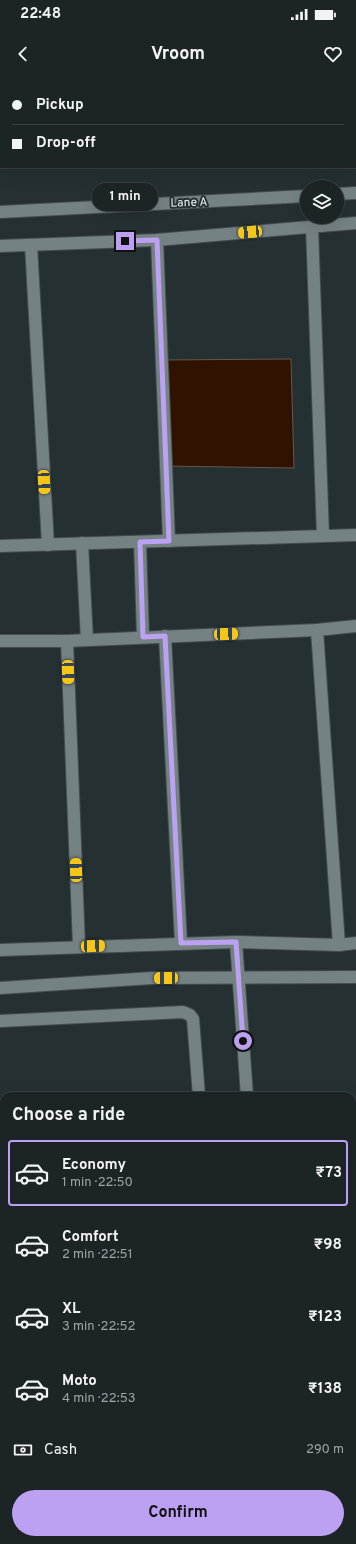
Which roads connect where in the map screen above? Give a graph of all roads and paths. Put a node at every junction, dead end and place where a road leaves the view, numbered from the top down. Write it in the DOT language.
graph roads {
  1 [pos="356,193"];
  2 [pos="344,194"];
  3 [pos="300,196"];
  4 [pos="0,212"];
  5 [pos="356,224"];
  6 [pos="312,227"];
  7 [pos="157,240"];
  8 [pos="31,245"];
  9 [pos="0,246"];
  10 [pos="356,535"];
  11 [pos="323,536"];
  12 [pos="169,541"];
  13 [pos="140,542"];
  14 [pos="82,544"];
  15 [pos="48,545"];
  16 [pos="0,546"];
  17 [pos="356,626"];
  18 [pos="317,630"];
  19 [pos="165,636"];
  20 [pos="143,637"];
  21 [pos="0,640"];
  22 [pos="87,640"];
  23 [pos="67,642"];
  24 [pos="236,942"];
  25 [pos="181,943"];
  26 [pos="356,943"];
  27 [pos="339,945"];
  28 [pos="79,946"];
  29 [pos="0,950"];
  30 [pos="239,977"];
  31 [pos="356,977"];
  32 [pos="0,984"];
  33 [pos="0,988"];
  34 [pos="0,1021"];
  35 [pos="199,1092"];
  36 [pos="247,1092"];
  1 -- 2 [label="street"];
  3 -- 4 [label="street, Lane A"];
  5 -- 6 [label="street"];
  6 -- 7 [label="street"];
  6 -- 11 [label="street"];
  7 -- 8 [label="street"];
  7 -- 12 [label="street"];
  8 -- 9 [label="street"];
  8 -- 15 [label="street"];
  10 -- 11 [label="street"];
  11 -- 12 [label="street"];
  12 -- 13 [label="street"];
  13 -- 14 [label="street"];
  13 -- 20 [label="street"];
  14 -- 15 [label="street"];
  14 -- 22 [label="street"];
  15 -- 16 [label="street"];
  17 -- 18 [label="street"];
  18 -- 19 [label="street"];
  18 -- 27 [label="street"];
  19 -- 20 [label="street"];
  19 -- 25 [label="street"];
  20 -- 22 [label="street"];
  21 -- 23 [label="street"];
  22 -- 23 [label="street"];
  23 -- 28 [label="street"];
  24 -- 25 [label="street"];
  24 -- 27 [label="street"];
  24 -- 30 [label="street"];
  25 -- 28 [label="street"];
  26 -- 27 [label="street"];
  28 -- 29 [label="street"];
  30 -- 31 [label="street"];
  30 -- 33 [label="street"];
  30 -- 36 [label="street"];
  32 -- 33 [label="street"];
  34 -- 35 [label="street"];
}
